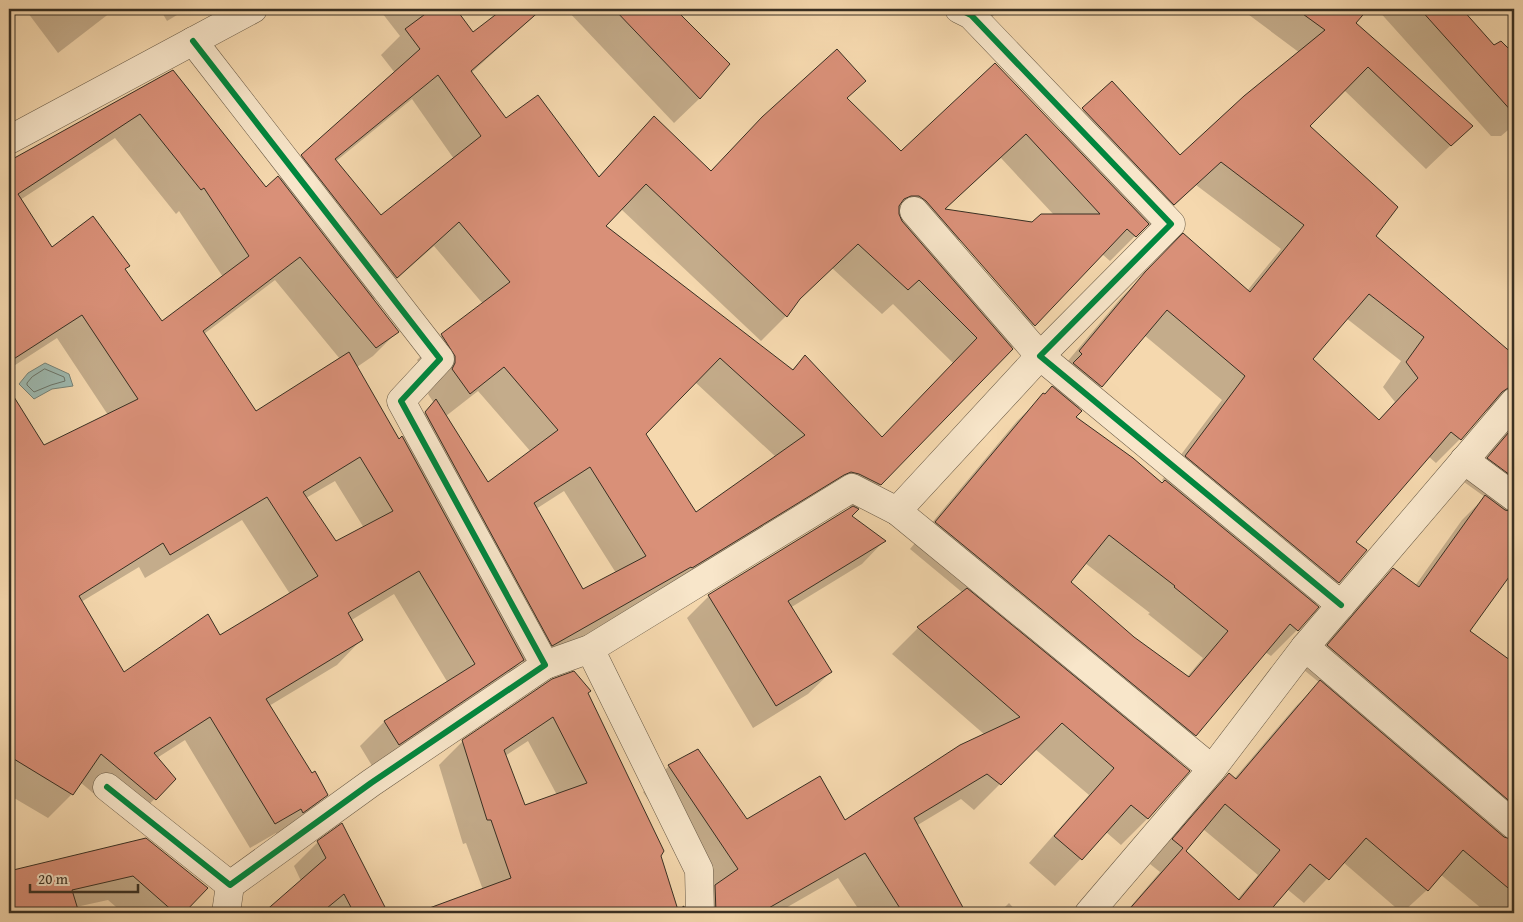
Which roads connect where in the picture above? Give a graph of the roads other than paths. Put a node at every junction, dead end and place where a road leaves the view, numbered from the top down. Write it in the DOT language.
graph roads {
  1 [pos="253,9"];
  2 [pos="959,9"];
  3 [pos="192,41"];
  4 [pos="9,140"];
  5 [pos="914,211"];
  6 [pos="1040,356"];
  7 [pos="1514,402"];
  8 [pos="1464,460"];
  9 [pos="1514,497"];
  10 [pos="897,511"];
  11 [pos="1340,605"];
  12 [pos="1305,647"];
  13 [pos="590,649"];
  14 [pos="545,665"];
  15 [pos="1212,769"];
  16 [pos="107,787"];
  17 [pos="1514,825"];
  18 [pos="230,885"];
  19 [pos="1095,911"];
  20 [pos="226,913"];
  21 [pos="700,913"];
  1 -- 3 [label="street"];
  2 -- 6 [label="street"];
  3 -- 4 [label="street"];
  3 -- 14 [label="street"];
  5 -- 6 [label="street"];
  6 -- 10 [label="street"];
  6 -- 11 [label="street"];
  7 -- 8 [label="street"];
  8 -- 9 [label="street"];
  8 -- 11 [label="street"];
  10 -- 13 [label="street"];
  10 -- 15 [label="street"];
  11 -- 12 [label="street"];
  12 -- 15 [label="street"];
  12 -- 17 [label="street"];
  13 -- 14 [label="street"];
  13 -- 21 [label="street"];
  14 -- 18 [label="street"];
  15 -- 19 [label="street"];
  16 -- 18 [label="street"];
  18 -- 20 [label="street"];
}
